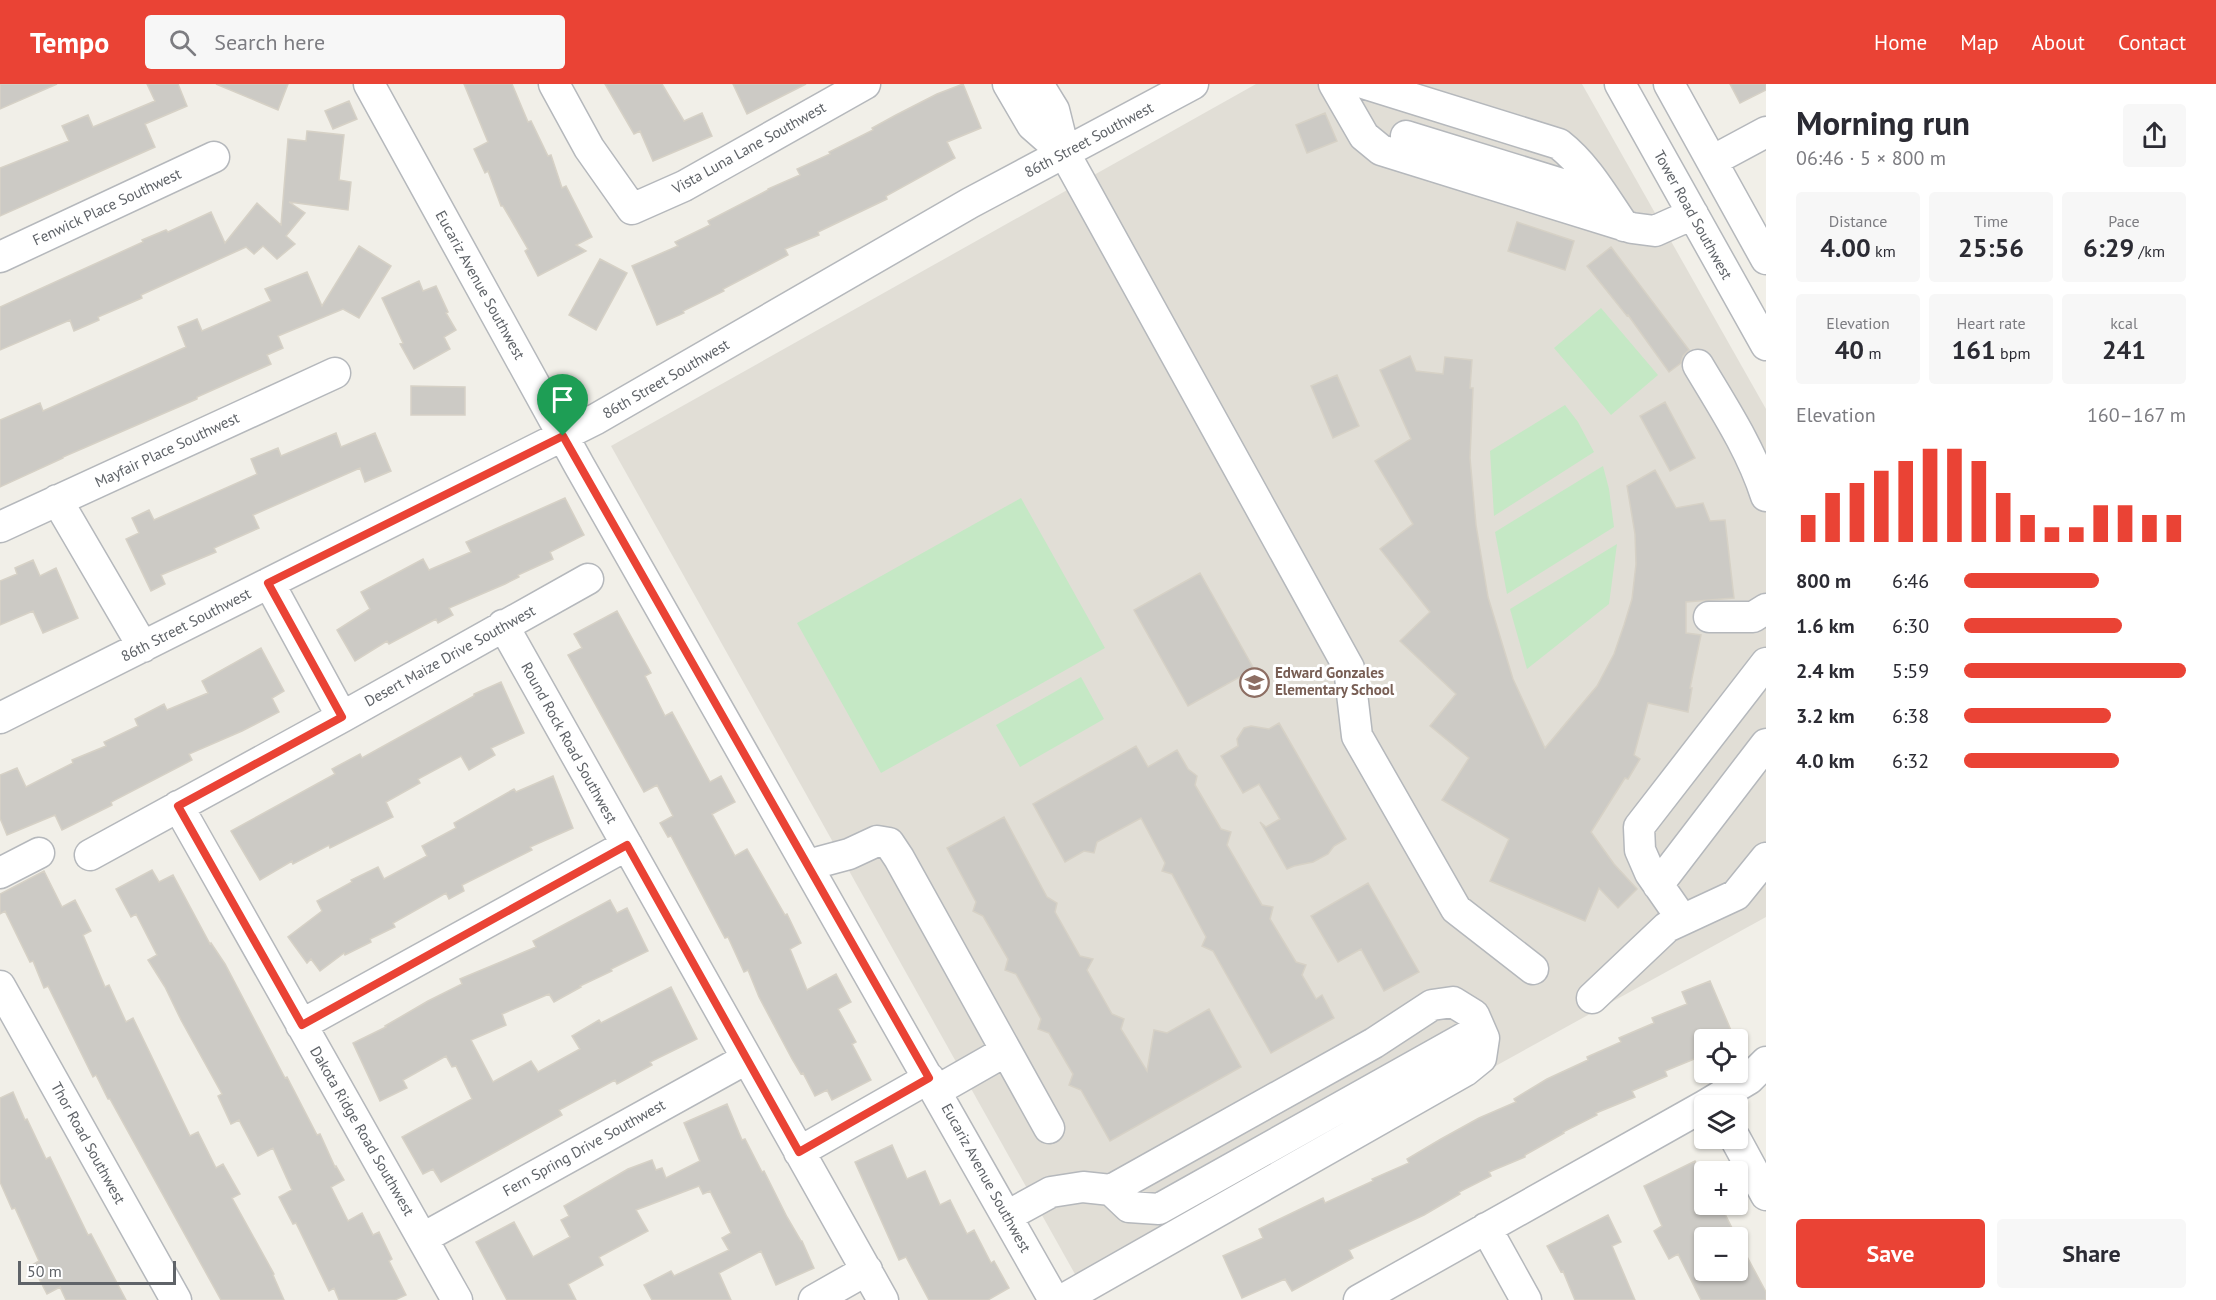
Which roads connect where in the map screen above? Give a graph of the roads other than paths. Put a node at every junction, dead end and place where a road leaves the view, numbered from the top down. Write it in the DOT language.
graph roads {
  1 [pos="369,84"];
  2 [pos="554,84"];
  3 [pos="1008,84"];
  4 [pos="1038,84"];
  5 [pos="1193,84"];
  6 [pos="1620,84"];
  7 [pos="1669,84"];
  8 [pos="858,86"];
  9 [pos="1346,87"];
  10 [pos="1355,120"];
  11 [pos="1766,132"];
  12 [pos="1065,154"];
  13 [pos="214,158"];
  14 [pos="1712,161"];
  15 [pos="1604,197"];
  16 [pos="1693,214"];
  17 [pos="1624,226"];
  18 [pos="0,257"];
  19 [pos="1766,259"];
  20 [pos="1766,345"];
  21 [pos="1698,365"];
  22 [pos="335,373"];
  23 [pos="563,436"];
  24 [pos="1766,496"];
  25 [pos="57,500"];
  26 [pos="0,527"];
  27 [pos="588,579"];
  28 [pos="268,583"];
  29 [pos="1766,609"];
  30 [pos="1709,617"];
  31 [pos="503,626"];
  32 [pos="143,647"];
  33 [pos="1766,663"];
  34 [pos="342,717"];
  35 [pos="0,718"];
  36 [pos="1766,744"];
  37 [pos="178,806"];
  38 [pos="627,845"];
  39 [pos="39,853"];
  40 [pos="90,855"];
  41 [pos="1766,858"];
  42 [pos="808,865"];
  43 [pos="0,873"];
  44 [pos="1658,885"];
  45 [pos="1682,920"];
  46 [pos="1533,969"];
  47 [pos="0,986"];
  48 [pos="1592,998"];
  49 [pos="302,1025"];
  50 [pos="1480,1029"];
  51 [pos="1006,1051"];
  52 [pos="746,1059"];
  53 [pos="1766,1062"];
  54 [pos="932,1084"];
  55 [pos="1724,1095"];
  56 [pos="1694,1113"];
  57 [pos="1049,1128"];
  58 [pos="1741,1149"];
  59 [pos="799,1152"];
  60 [pos="1111,1190"];
  61 [pos="1766,1195"];
  62 [pos="1007,1216"];
  63 [pos="1486,1228"];
  64 [pos="423,1238"];
  65 [pos="867,1270"];
  66 [pos="176,1300"];
  67 [pos="457,1300"];
  68 [pos="814,1300"];
  69 [pos="883,1300"];
  70 [pos="1054,1300"];
  71 [pos="1062,1300"];
  72 [pos="1359,1300"];
  73 [pos="1526,1300"];
  1 -- 23 [label="street, Eucariz Avenue Southwest"];
  2 -- 8 [label="street, Vista Luna Lane Southwest"];
  3 -- 12 [label="street"];
  4 -- 12 [label="street"];
  5 -- 12 [label="street, 86th Street Southwest"];
  6 -- 16 [label="street, Tower Road Southwest"];
  7 -- 14 [label="street"];
  9 -- 10 [label="street"];
  9 -- 15 [label="street"];
  10 -- 15 [label="street"];
  10 -- 17 [label="street"];
  11 -- 14 [label="street"];
  12 -- 23 [label="street, 86th Street Southwest"];
  12 -- 46 [label="street"];
  13 -- 18 [label="street, Fenwick Place Southwest"];
  14 -- 19 [label="street"];
  15 -- 17 [label="street"];
  16 -- 17 [label="street"];
  16 -- 20 [label="street, Tower Road Southwest"];
  21 -- 24 [label="street"];
  22 -- 25 [label="street, Mayfair Place Southwest"];
  23 -- 28 [label="street, 86th Street Southwest"];
  23 -- 42 [label="street, Eucariz Avenue Southwest"];
  25 -- 26 [label="street, Mayfair Place Southwest"];
  25 -- 32 [label="street"];
  27 -- 31 [label="street, Desert Maize Drive Southwest"];
  28 -- 32 [label="street, 86th Street Southwest"];
  28 -- 34 [label="street"];
  29 -- 30 [label="street"];
  31 -- 34 [label="street, Desert Maize Drive Southwest"];
  31 -- 38 [label="street, Round Rock Road Southwest"];
  32 -- 35 [label="street, 86th Street Southwest"];
  33 -- 44 [label="street"];
  34 -- 37 [label="street, Desert Maize Drive Southwest"];
  36 -- 44 [label="street"];
  37 -- 40 [label="street, Desert Maize Drive Southwest"];
  37 -- 49 [label="street, Dakota Ridge Road Southwest"];
  38 -- 49 [label="street"];
  38 -- 52 [label="street, Round Rock Road Southwest"];
  39 -- 43 [label="street"];
  41 -- 45 [label="street"];
  42 -- 51 [label="street"];
  42 -- 54 [label="street, Eucariz Avenue Southwest"];
  44 -- 45 [label="street"];
  45 -- 48 [label="street"];
  47 -- 66 [label="street, Thor Road Southwest"];
  49 -- 64 [label="street, Dakota Ridge Road Southwest"];
  50 -- 60 [label="street"];
  50 -- 60 [label="street"];
  50 -- 71 [label="street"];
  51 -- 54 [label="street"];
  51 -- 57 [label="street"];
  52 -- 59 [label="street, Round Rock Road Southwest"];
  52 -- 64 [label="street, Fern Spring Drive Southwest"];
  53 -- 55 [label="street"];
  54 -- 59 [label="street"];
  54 -- 62 [label="street, Eucariz Avenue Southwest"];
  56 -- 63 [label="street"];
  58 -- 61 [label="street"];
  59 -- 65 [label="street, Round Rock Road Southwest"];
  60 -- 62 [label="street"];
  62 -- 70 [label="street, Eucariz Avenue Southwest"];
  63 -- 72 [label="street"];
  63 -- 73 [label="street"];
  64 -- 67 [label="street, Dakota Ridge Road Southwest"];
  65 -- 68 [label="street"];
  65 -- 69 [label="street, Round Rock Road Southwest"];
}
